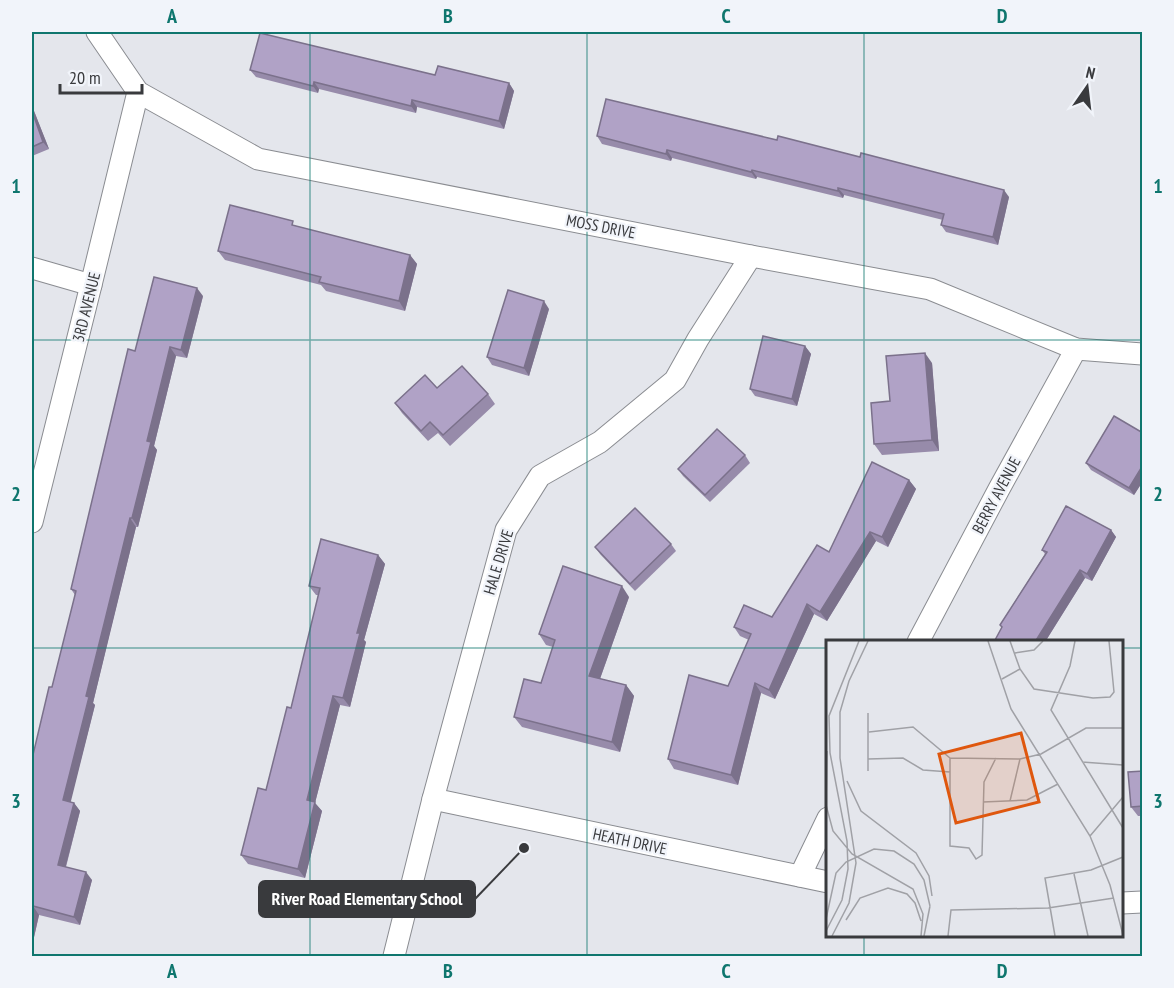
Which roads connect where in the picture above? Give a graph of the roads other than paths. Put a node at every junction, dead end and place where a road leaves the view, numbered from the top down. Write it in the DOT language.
graph roads {
  1 [pos="97,32"];
  2 [pos="138,92"];
  3 [pos="751,256"];
  4 [pos="32,268"];
  5 [pos="91,285"];
  6 [pos="1076,349"];
  7 [pos="1143,354"];
  8 [pos="32,522"];
  9 [pos="919,640"];
  10 [pos="433,799"];
  11 [pos="826,822"];
  12 [pos="800,876"];
  13 [pos="826,882"];
  14 [pos="1143,902"];
  15 [pos="1123,903"];
  16 [pos="394,957"];
  1 -- 2 [label="street, MOSS DRIVE"];
  2 -- 3 [label="street, MOSS DRIVE"];
  2 -- 5 [label="street, 3RD AVENUE"];
  3 -- 6 [label="street, MOSS DRIVE"];
  3 -- 10 [label="street, HALE DRIVE"];
  4 -- 5 [label="street"];
  5 -- 8 [label="street, 3RD AVENUE"];
  6 -- 7 [label="street, MOSS DRIVE"];
  6 -- 9 [label="street, BERRY AVENUE"];
  10 -- 12 [label="street, HEATH DRIVE"];
  10 -- 16 [label="street, HALE DRIVE"];
  11 -- 12 [label="street"];
  12 -- 13 [label="street, HEATH DRIVE"];
  14 -- 15 [label="street"];
}
